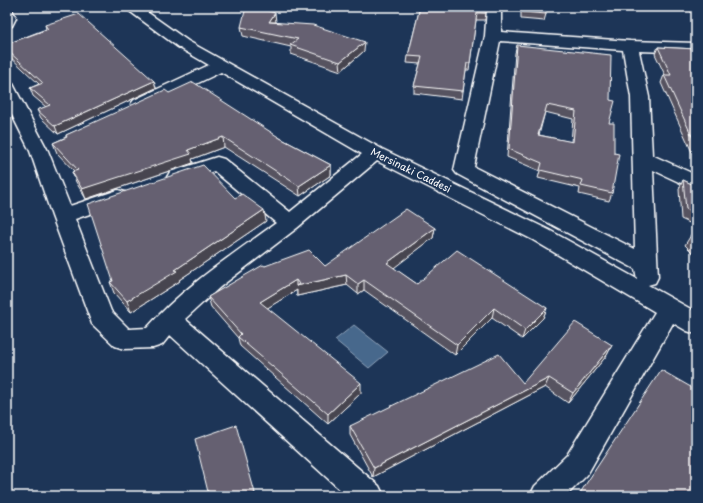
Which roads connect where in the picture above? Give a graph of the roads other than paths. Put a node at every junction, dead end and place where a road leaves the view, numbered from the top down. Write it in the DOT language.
graph roads {
  1 [pos="131,7"];
  2 [pos="494,7"];
  3 [pos="7,13"];
  4 [pos="7,24"];
  5 [pos="493,36"];
  6 [pos="630,46"];
  7 [pos="696,48"];
  8 [pos="221,66"];
  9 [pos="7,88"];
  10 [pos="123,112"];
  11 [pos="375,153"];
  12 [pos="642,158"];
  13 [pos="158,183"];
  14 [pos="696,183"];
  15 [pos="136,191"];
  16 [pos="62,216"];
  17 [pos="290,223"];
  18 [pos="646,265"];
  19 [pos="647,295"];
  20 [pos="669,309"];
  21 [pos="168,319"];
  22 [pos="696,324"];
  23 [pos="369,496"];
  24 [pos="545,496"];
  1 -- 8 [label="street, Mersinaki Caddesi"];
  2 -- 5 [label="street"];
  3 -- 4 [label="street"];
  5 -- 6 [label="street"];
  5 -- 18 [label="street"];
  6 -- 7 [label="street"];
  6 -- 12 [label="street"];
  8 -- 10 [label="street"];
  8 -- 11 [label="street, Mersinaki Caddesi"];
  9 -- 16 [label="street"];
  11 -- 17 [label="street"];
  11 -- 19 [label="street, Mersinaki Caddesi"];
  12 -- 14 [label="street"];
  12 -- 18 [label="street"];
  13 -- 17 [label="street"];
  15 -- 16 [label="street"];
  16 -- 21 [label="street"];
  17 -- 21 [label="street"];
  18 -- 19 [label="street"];
  19 -- 20 [label="street, Mersinaki Caddesi"];
  20 -- 22 [label="street, Mersinaki Caddesi"];
  20 -- 24 [label="street"];
  21 -- 23 [label="street"];
}
